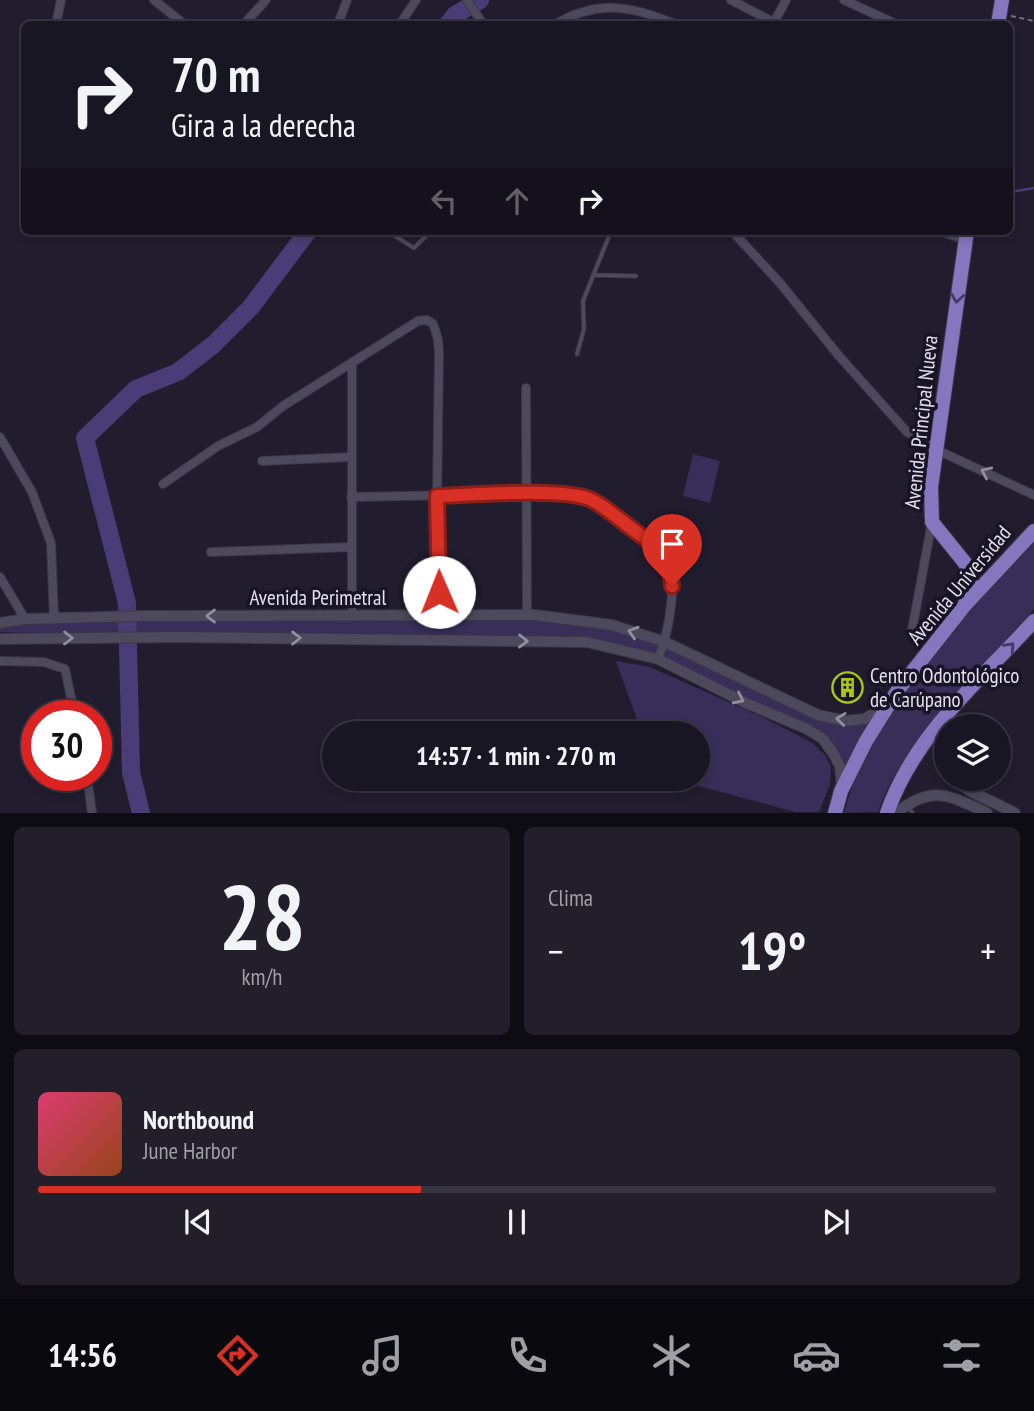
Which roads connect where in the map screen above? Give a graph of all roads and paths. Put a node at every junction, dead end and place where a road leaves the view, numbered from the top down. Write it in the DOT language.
graph roads {
  1 [pos="61,0"];
  2 [pos="154,0"];
  3 [pos="266,0"];
  4 [pos="346,0"];
  5 [pos="416,0"];
  6 [pos="467,0"];
  7 [pos="731,0"];
  8 [pos="786,0"];
  9 [pos="844,0"];
  10 [pos="1000,13"];
  11 [pos="57,21"];
  12 [pos="180,21"];
  13 [pos="247,21"];
  14 [pos="339,21"];
  15 [pos="402,21"];
  16 [pos="481,21"];
  17 [pos="560,21"];
  18 [pos="667,21"];
  19 [pos="770,21"];
  20 [pos="776,21"];
  21 [pos="890,21"];
  22 [pos="1034,21"];
  23 [pos="393,235"];
  24 [pos="427,235"];
  25 [pos="609,235"];
  26 [pos="736,235"];
  27 [pos="966,235"];
  28 [pos="593,275"];
  29 [pos="636,276"];
  30 [pos="577,354"];
  31 [pos="352,363"];
  32 [pos="526,387"];
  33 [pos="0,437"];
  34 [pos="937,450"];
  35 [pos="351,457"];
  36 [pos="262,461"];
  37 [pos="163,484"];
  38 [pos="526,494"];
  39 [pos="1034,495"];
  40 [pos="437,496"];
  41 [pos="351,497"];
  42 [pos="932,522"];
  43 [pos="1034,531"];
  44 [pos="351,547"];
  45 [pos="211,552"];
  46 [pos="0,577"];
  47 [pos="965,605"];
  48 [pos="440,615"];
  49 [pos="527,615"];
  50 [pos="354,616"];
  51 [pos="54,618"];
  52 [pos="25,619"];
  53 [pos="1034,621"];
  54 [pos="0,623"];
  55 [pos="912,629"];
  56 [pos="0,639"];
  57 [pos="357,639"];
  58 [pos="665,642"];
  59 [pos="658,659"];
  60 [pos="0,661"];
  61 [pos="898,690"];
  62 [pos="72,700"];
  63 [pos="952,708"];
  64 [pos="950,714"];
  65 [pos="89,791"];
  66 [pos="841,791"];
  67 [pos="970,791"];
  68 [pos="911,808"];
  69 [pos="92,813"];
  70 [pos="835,813"];
  71 [pos="887,813"];
  72 [pos="896,813"];
  73 [pos="987,813"];
  74 [pos="1016,813"];
  1 -- 11 [label="street"];
  2 -- 12 [label="street"];
  3 -- 13 [label="street"];
  4 -- 14 [label="street"];
  5 -- 15 [label="street"];
  6 -- 16 [label="street"];
  7 -- 19 [label="street"];
  8 -- 20 [label="street"];
  9 -- 21 [label="street"];
  10 -- 22 [label="path"];
  17 -- 18 [label="street"];
  23 -- 24 [label="lane"];
  25 -- 28 [label="lane"];
  26 -- 34 [label="street"];
  27 -- 34 [label="highway, Avenida Principal Nueva, one-way"];
  28 -- 29 [label="lane"];
  28 -- 30 [label="lane"];
  31 -- 35 [label="street"];
  31 -- 37 [label="street"];
  31 -- 40 [label="street"];
  32 -- 38 [label="street"];
  33 -- 51 [label="street"];
  39 -- 34 [label="street, one-way"];
  34 -- 42 [label="highway, Avenida Principal Nueva"];
  35 -- 36 [label="street"];
  35 -- 41 [label="street"];
  38 -- 40 [label="street"];
  38 -- 49 [label="street"];
  38 -- 58 [label="street"];
  40 -- 41 [label="street"];
  40 -- 48 [label="street"];
  41 -- 44 [label="street"];
  42 -- 47 [label="highway, Avenida Principal Nueva"];
  42 -- 55 [label="street"];
  43 -- 47 [label="highway, Avenida Universidad"];
  44 -- 45 [label="street"];
  44 -- 50 [label="street"];
  46 -- 52 [label="street"];
  47 -- 61 [label="highway, Avenida Universidad"];
  48 -- 49 [label="main road, Avenida Perimetral"];
  48 -- 50 [label="main road, Avenida Perimetral"];
  58 -- 49 [label="main road, Avenida Perimetral, one-way"];
  50 -- 51 [label="main road, Avenida Perimetral, one-way"];
  50 -- 57 [label="main road"];
  51 -- 52 [label="main road, Avenida Perimetral"];
  52 -- 54 [label="main road, Avenida Perimetral"];
  63 -- 53 [label="highway, one-way"];
  56 -- 57 [label="main road, Avenida Perimetral, one-way"];
  57 -- 59 [label="main road, Avenida Perimetral, one-way"];
  58 -- 59 [label="street"];
  61 -- 58 [label="main road, Avenida Perimetral, one-way"];
  59 -- 66 [label="main road, Avenida Perimetral, one-way"];
  60 -- 62 [label="street"];
  61 -- 66 [label="highway, Avenida Universidad"];
  63 -- 64 [label="main road"];
  63 -- 71 [label="highway"];
  65 -- 69 [label="street"];
  66 -- 70 [label="highway, Avenida Universidad"];
  67 -- 74 [label="main road"];
  68 -- 72 [label="main road"];
  68 -- 73 [label="main road"];
}
